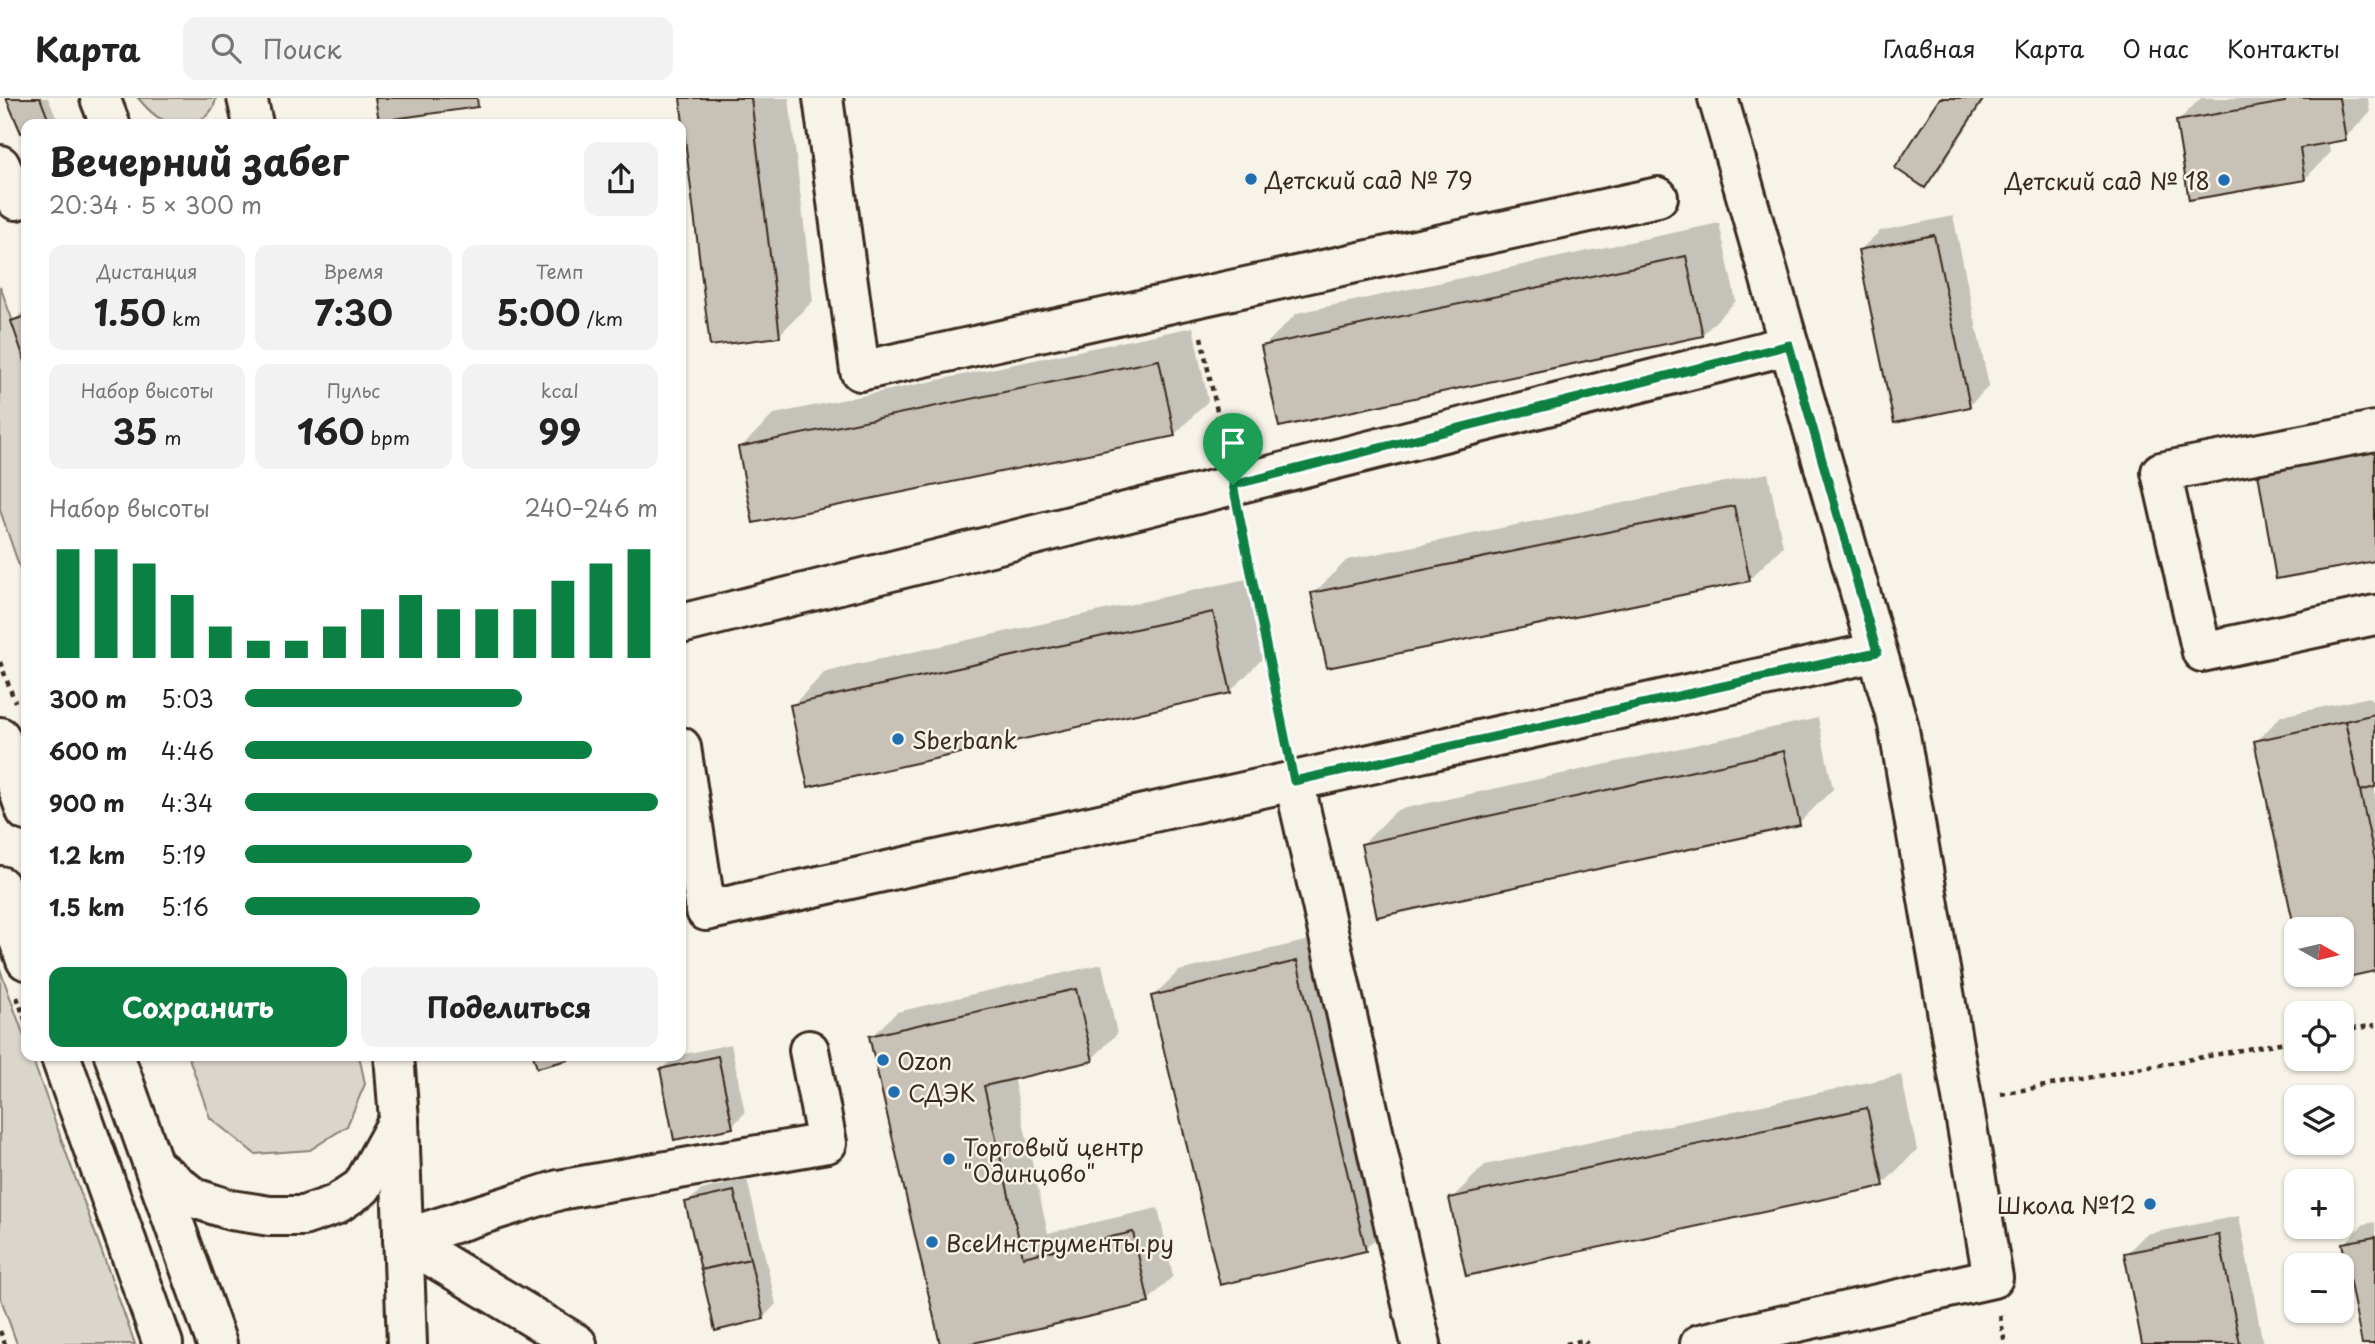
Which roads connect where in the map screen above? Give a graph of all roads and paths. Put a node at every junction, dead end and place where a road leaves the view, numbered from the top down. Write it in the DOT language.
graph roads {
  1 [pos="247,98"];
  2 [pos="823,98"];
  3 [pos="1718,98"];
  4 [pos="252,119"];
  5 [pos="0,164"];
  6 [pos="1658,197"];
  7 [pos="16,200"];
  8 [pos="1193,299"];
  9 [pos="1789,345"];
  10 [pos="2375,431"];
  11 [pos="1233,485"];
  12 [pos="2375,615"];
  13 [pos="686,623"];
  14 [pos="1877,652"];
  15 [pos="0,737"];
  16 [pos="1294,781"];
  17 [pos="21,797"];
  18 [pos="686,812"];
  19 [pos="0,886"];
  20 [pos="694,915"];
  21 [pos="21,946"];
  22 [pos="2375,1025"];
  23 [pos="2354,1029"];
  24 [pos="2284,1042"];
  25 [pos="809,1050"];
  26 [pos="62,1061"];
  27 [pos="116,1061"];
  28 [pos="394,1061"];
  29 [pos="1963,1101"];
  30 [pos="399,1120"];
  31 [pos="154,1166"];
  32 [pos="403,1239"];
  33 [pos="0,1331"];
  34 [pos="5,1344"];
  35 [pos="163,1344"];
  36 [pos="217,1344"];
  37 [pos="407,1344"];
  38 [pos="578,1344"];
  39 [pos="1421,1344"];
  40 [pos="1566,1344"];
  41 [pos="1587,1344"];
  42 [pos="1700,1344"];
  1 -- 4 [label="main road"];
  2 -- 8 [label="main road"];
  3 -- 9 [label="main road"];
  5 -- 7 [label="main road"];
  6 -- 8 [label="main road"];
  8 -- 11 [label="path"];
  9 -- 11 [label="main road"];
  9 -- 14 [label="main road"];
  10 -- 12 [label="main road"];
  11 -- 13 [label="main road"];
  11 -- 16 [label="path"];
  14 -- 16 [label="main road"];
  14 -- 29 [label="main road"];
  15 -- 17 [label="main road"];
  16 -- 20 [label="main road"];
  16 -- 39 [label="main road"];
  18 -- 20 [label="main road"];
  19 -- 21 [label="main road"];
  22 -- 23 [label="path"];
  24 -- 29 [label="path"];
  25 -- 32 [label="main road"];
  26 -- 35 [label="main road"];
  27 -- 31 [label="main road"];
  28 -- 30 [label="main road"];
  29 -- 42 [label="main road"];
  30 -- 31 [label="main road"];
  30 -- 32 [label="main road"];
  31 -- 36 [label="main road"];
  32 -- 37 [label="main road"];
  32 -- 38 [label="main road"];
  33 -- 34 [label="path"];
  40 -- 41 [label="path"];
}
